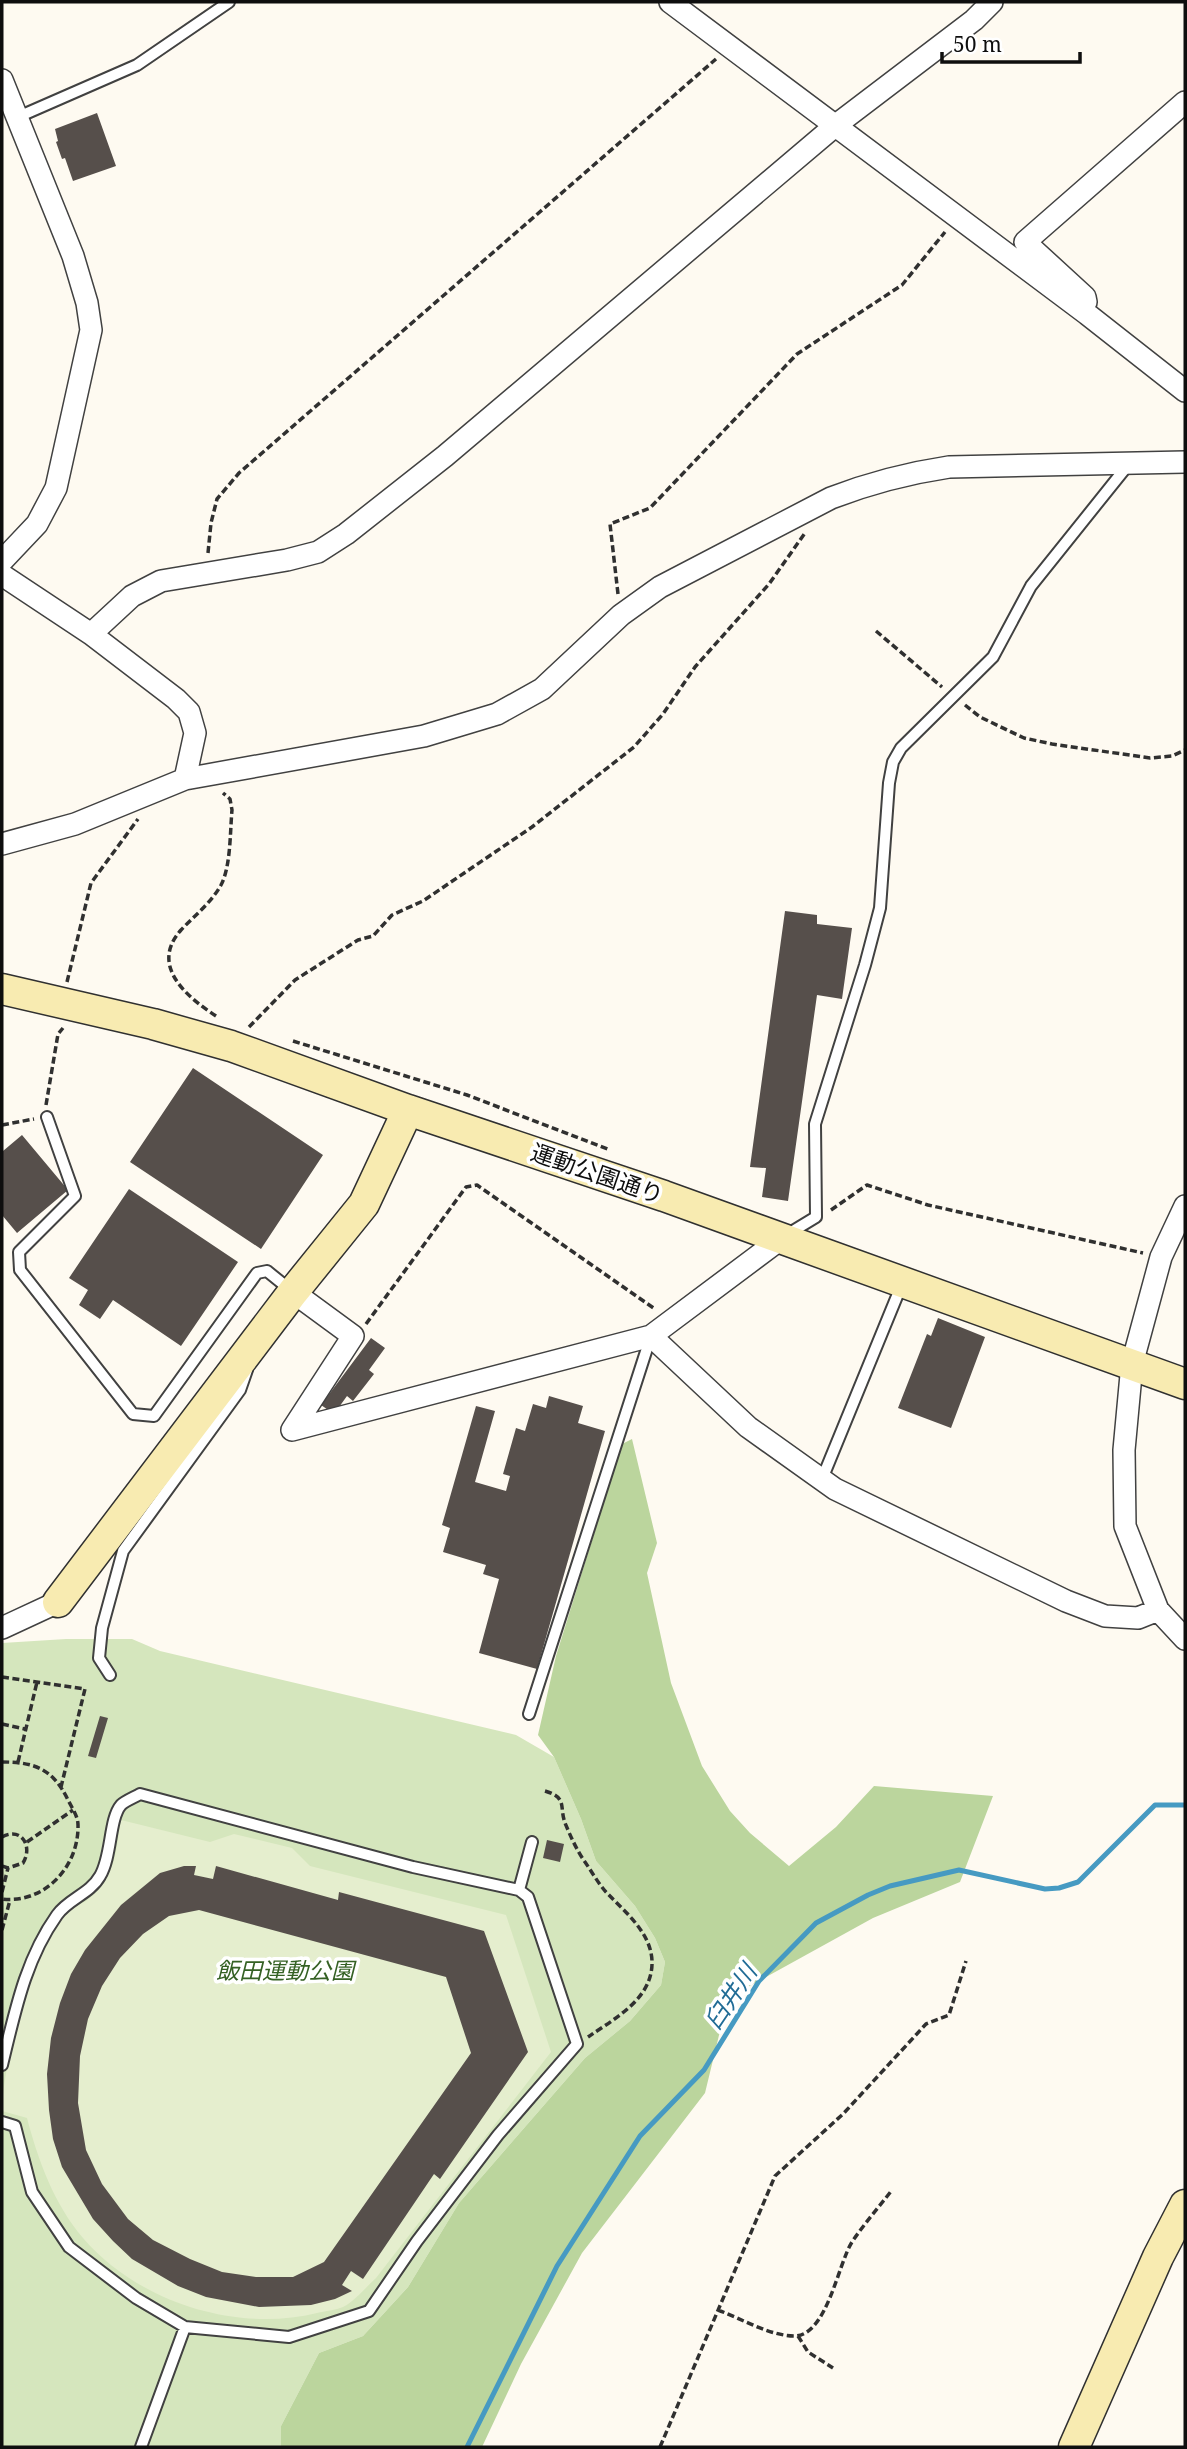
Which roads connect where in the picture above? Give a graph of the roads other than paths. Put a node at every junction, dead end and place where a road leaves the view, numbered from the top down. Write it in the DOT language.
graph roads {
  1 [pos="229,2"];
  2 [pos="670,2"];
  3 [pos="992,2"];
  4 [pos="2,80"];
  5 [pos="1185,103"];
  6 [pos="18,117"];
  7 [pos="836,125"];
  8 [pos="1087,314"];
  9 [pos="1185,391"];
  10 [pos="1185,462"];
  11 [pos="1130,463"];
  12 [pos="2,561"];
  13 [pos="2,575"];
  14 [pos="91,634"];
  15 [pos="185,779"];
  16 [pos="2,844"];
  17 [pos="2,989"];
  18 [pos="408,1110"];
  19 [pos="47,1117"];
  20 [pos="1185,1206"];
  21 [pos="782,1238"];
  22 [pos="903,1282"];
  23 [pos="293,1292"];
  24 [pos="260,1335"];
  25 [pos="651,1336"];
  26 [pos="1132,1364"];
  27 [pos="1185,1384"];
  28 [pos="822,1479"];
  29 [pos="58,1602"];
  30 [pos="1158,1610"];
  31 [pos="2,1628"];
  32 [pos="1185,1639"];
  33 [pos="110,1675"];
  34 [pos="529,1714"];
  35 [pos="532,1842"];
  36 [pos="519,1890"];
  37 [pos="2,2065"];
  38 [pos="2,2122"];
  39 [pos="1185,2205"];
  40 [pos="185,2327"];
  41 [pos="141,2447"];
  42 [pos="1074,2447"];
  1 -- 6 [label="lane"];
  2 -- 7 [label="street"];
  3 -- 7 [label="street"];
  4 -- 6 [label="street"];
  5 -- 8 [label="street"];
  6 -- 12 [label="street"];
  7 -- 8 [label="street"];
  7 -- 14 [label="street"];
  8 -- 9 [label="street"];
  10 -- 11 [label="street"];
  11 -- 15 [label="street"];
  11 -- 21 [label="lane"];
  13 -- 14 [label="street"];
  14 -- 15 [label="street"];
  15 -- 16 [label="street"];
  17 -- 18 [label="street, 運動公園通り"];
  18 -- 21 [label="street, 運動公園通り"];
  18 -- 23 [label="street"];
  19 -- 23 [label="lane"];
  20 -- 26 [label="street"];
  21 -- 22 [label="street, 運動公園通り"];
  21 -- 25 [label="street"];
  22 -- 26 [label="street, 運動公園通り"];
  22 -- 28 [label="lane"];
  23 -- 24 [label="street"];
  23 -- 25 [label="street"];
  24 -- 29 [label="street"];
  24 -- 33 [label="lane"];
  25 -- 28 [label="street"];
  25 -- 34 [label="lane"];
  26 -- 27 [label="street, 運動公園通り"];
  26 -- 30 [label="street"];
  28 -- 30 [label="street"];
  29 -- 31 [label="street"];
  30 -- 32 [label="street"];
  35 -- 36 [label="lane"];
  36 -- 37 [label="lane"];
  36 -- 40 [label="lane"];
  38 -- 40 [label="lane"];
  39 -- 42 [label="street"];
  40 -- 41 [label="lane"];
}
